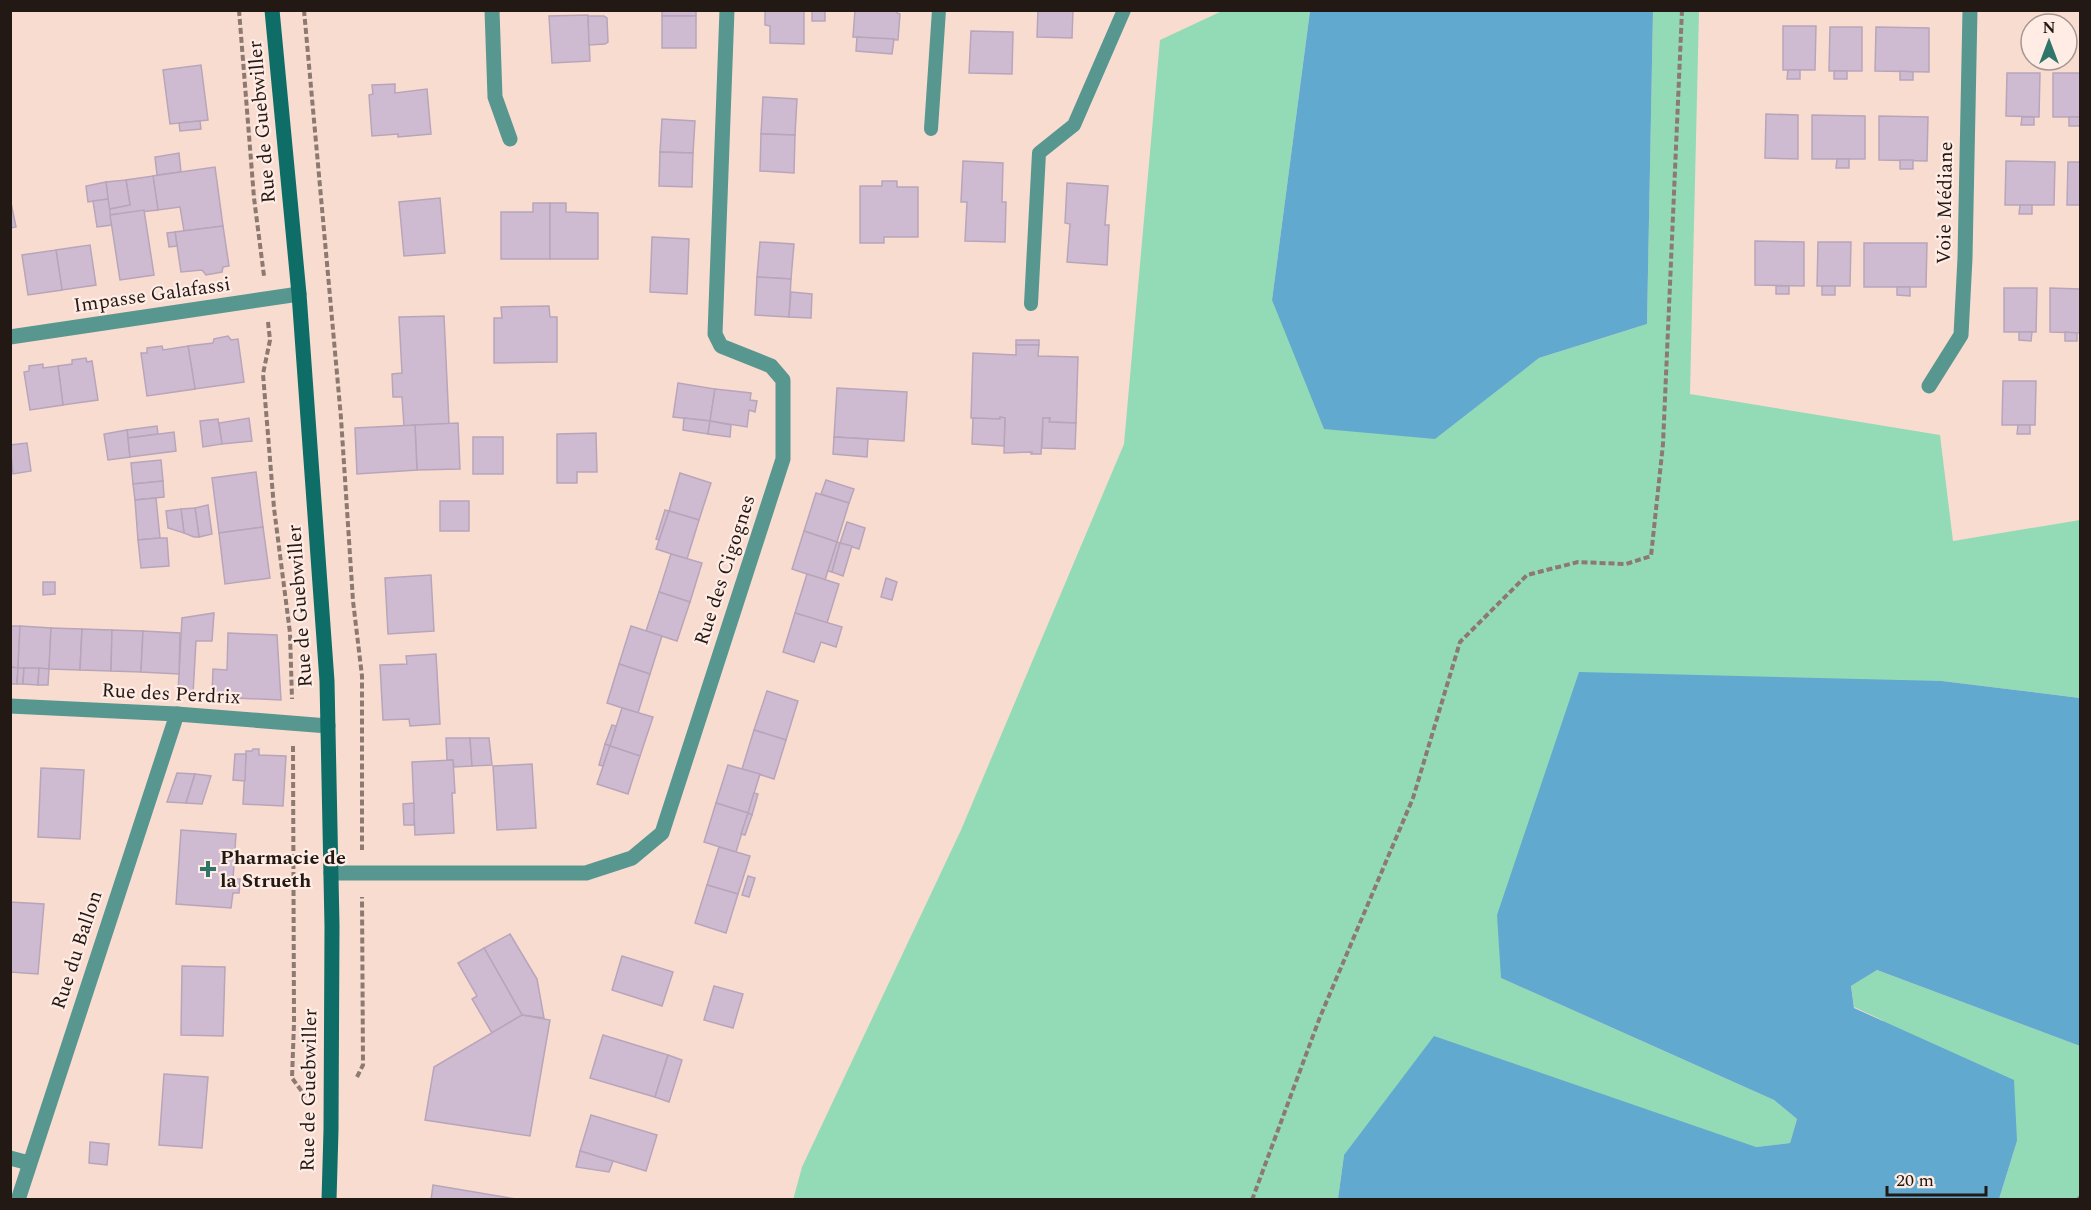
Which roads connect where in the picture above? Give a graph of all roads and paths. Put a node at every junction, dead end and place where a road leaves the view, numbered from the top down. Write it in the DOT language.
graph roads {
  1 [pos="239,10"];
  2 [pos="272,10"];
  3 [pos="492,10"];
  4 [pos="727,10"];
  5 [pos="939,10"];
  6 [pos="1124,10"];
  7 [pos="1682,10"];
  8 [pos="1970,10"];
  9 [pos="931,129"];
  10 [pos="510,139"];
  11 [pos="299,294"];
  12 [pos="267,299"];
  13 [pos="1031,304"];
  14 [pos="10,337"];
  15 [pos="1929,386"];
  16 [pos="10,706"];
  17 [pos="177,714"];
  18 [pos="293,723"];
  19 [pos="328,726"];
  20 [pos="331,873"];
  21 [pos="331,1130"];
  22 [pos="10,1158"];
  23 [pos="30,1163"];
  24 [pos="18,1200"];
  25 [pos="329,1200"];
  26 [pos="1252,1200"];
  1 -- 12 [label="path"];
  2 -- 11 [label="main road, Rue de Guebwiller"];
  3 -- 10 [label="street"];
  4 -- 20 [label="street, Rue des Cigognes"];
  5 -- 9 [label="lane"];
  6 -- 13 [label="lane"];
  7 -- 26 [label="path"];
  8 -- 15 [label="street, Voie Médiane"];
  11 -- 12 [label="street, Impasse Galafassi"];
  11 -- 19 [label="main road, Rue de Guebwiller"];
  12 -- 14 [label="street, Impasse Galafassi"];
  12 -- 18 [label="path"];
  16 -- 17 [label="street, Rue des Perdrix"];
  17 -- 18 [label="street, Rue des Perdrix"];
  17 -- 23 [label="street, Rue du Ballon"];
  18 -- 19 [label="street, Rue des Perdrix"];
  18 -- 21 [label="path"];
  19 -- 20 [label="main road, Rue de Guebwiller"];
  20 -- 21 [label="main road, Rue de Guebwiller"];
  21 -- 25 [label="main road, Rue de Guebwiller"];
  22 -- 23 [label="street"];
  23 -- 24 [label="street, Rue du Ballon"];
}
